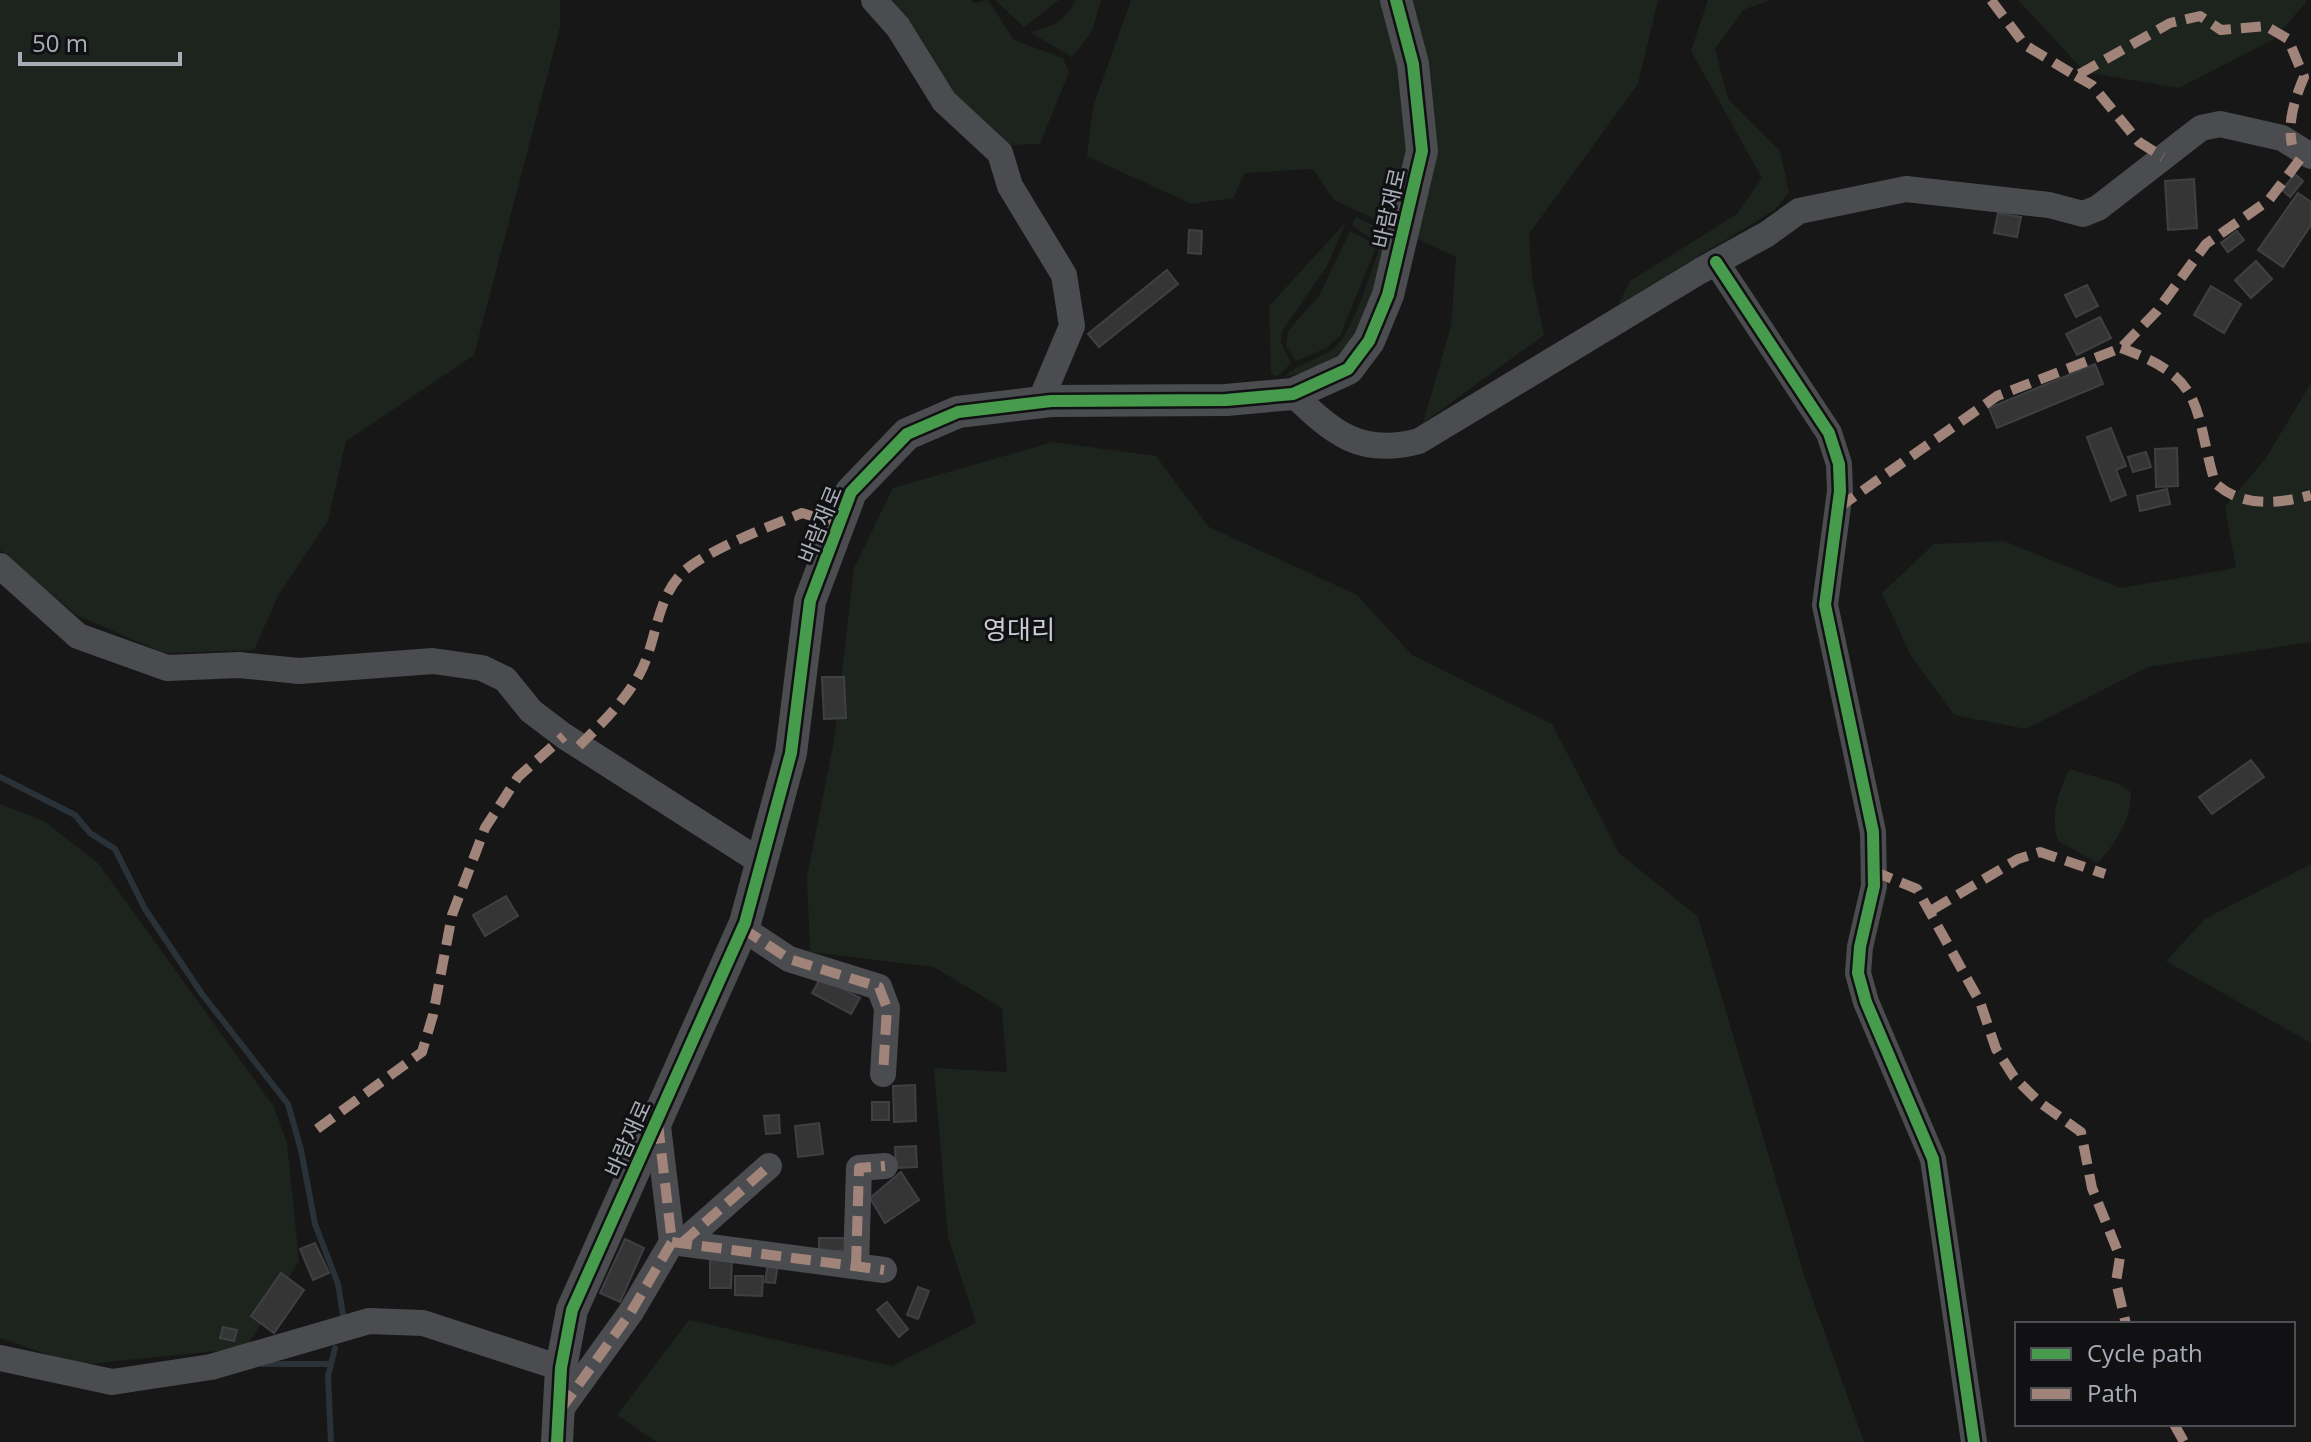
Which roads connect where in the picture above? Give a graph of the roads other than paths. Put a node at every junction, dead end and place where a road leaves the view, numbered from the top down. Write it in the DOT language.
graph roads {
  1 [pos="874,0"];
  2 [pos="1396,0"];
  3 [pos="2311,156"];
  4 [pos="1716,262"];
  5 [pos="1293,394"];
  6 [pos="1040,402"];
  7 [pos="0,566"];
  8 [pos="761,862"];
  9 [pos="742,928"];
  10 [pos="883,1074"];
  11 [pos="657,1118"];
  12 [pos="769,1166"];
  13 [pos="885,1166"];
  14 [pos="677,1243"];
  15 [pos="856,1266"];
  16 [pos="884,1270"];
  17 [pos="0,1358"];
  18 [pos="561,1368"];
  19 [pos="558,1427"];
  20 [pos="1974,1442"];
  1 -- 6 [label="street"];
  2 -- 5 [label="street, 바람재로"];
  3 -- 4 [label="street"];
  4 -- 5 [label="street"];
  4 -- 20 [label="street"];
  5 -- 6 [label="street, 바람재로"];
  6 -- 8 [label="street, 바람재로"];
  7 -- 8 [label="street"];
  8 -- 9 [label="street, 바람재로"];
  9 -- 10 [label="street"];
  9 -- 11 [label="street, 바람재로"];
  11 -- 14 [label="street"];
  11 -- 18 [label="street, 바람재로"];
  12 -- 14 [label="street"];
  13 -- 15 [label="street"];
  14 -- 15 [label="street"];
  14 -- 19 [label="street"];
  15 -- 16 [label="street"];
  17 -- 18 [label="street"];
  18 -- 19 [label="street, 바람재로"];
}
